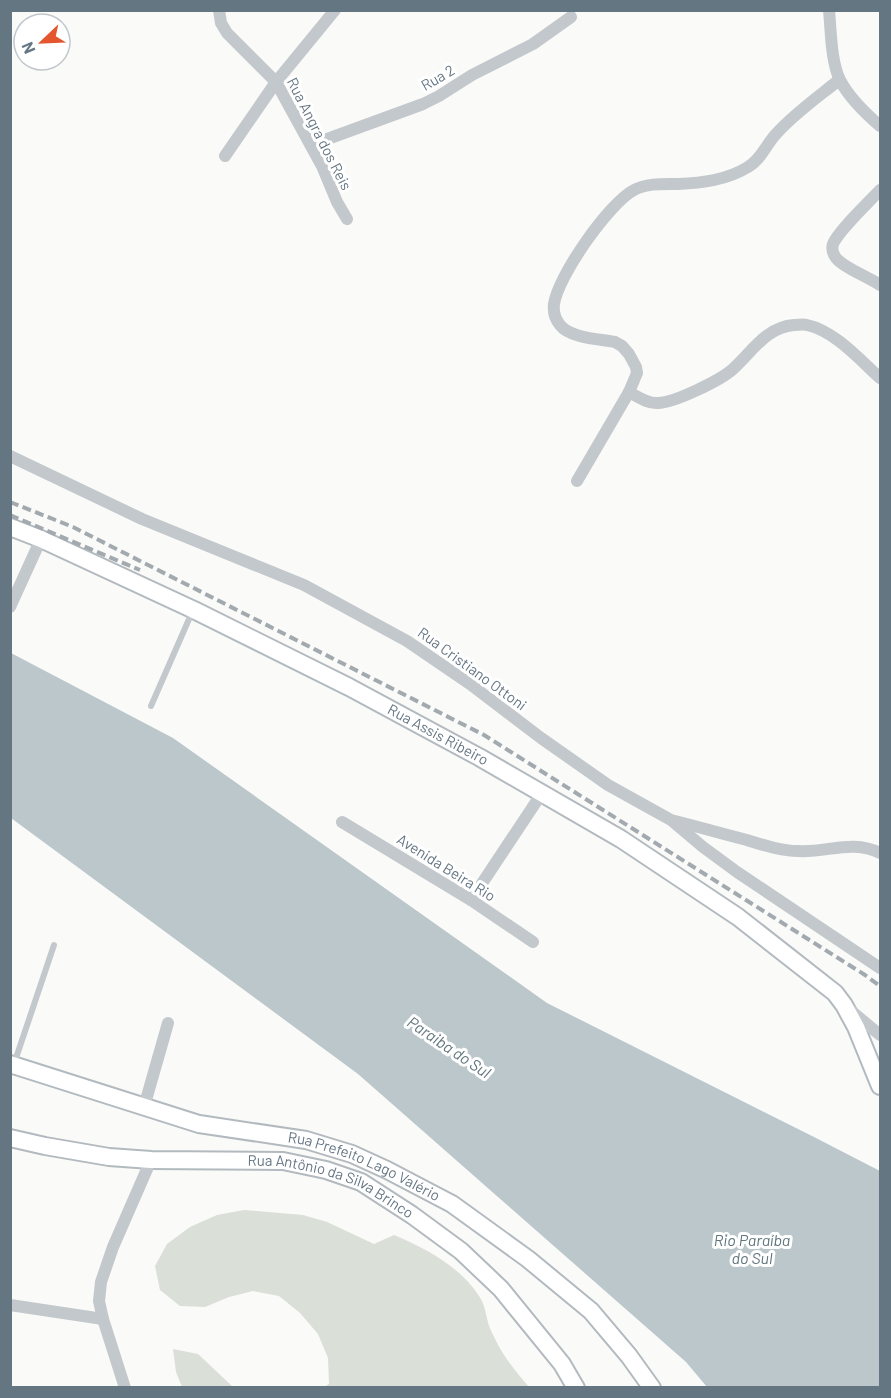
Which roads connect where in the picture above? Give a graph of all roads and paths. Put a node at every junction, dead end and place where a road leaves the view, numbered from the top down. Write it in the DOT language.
graph roads {
  1 [pos="219,10"];
  2 [pos="335,10"];
  3 [pos="829,10"];
  4 [pos="571,17"];
  5 [pos="839,80"];
  6 [pos="276,82"];
  7 [pos="880,126"];
  8 [pos="311,145"];
  9 [pos="225,156"];
  10 [pos="880,190"];
  11 [pos="347,219"];
  12 [pos="880,285"];
  13 [pos="880,378"];
  14 [pos="629,392"];
  15 [pos="10,456"];
  16 [pos="577,481"];
  17 [pos="10,527"];
  18 [pos="41,539"];
  19 [pos="10,607"];
  20 [pos="194,610"];
  21 [pos="151,706"];
  22 [pos="542,793"];
  23 [pos="671,820"];
  24 [pos="342,822"];
  25 [pos="880,853"];
  26 [pos="471,900"];
  27 [pos="533,942"];
  28 [pos="54,945"];
  29 [pos="880,968"];
  30 [pos="840,999"];
  31 [pos="168,1023"];
  32 [pos="880,1035"];
  33 [pos="12,1068"];
  34 [pos="880,1086"];
  35 [pos="144,1107"];
  36 [pos="10,1138"];
  37 [pos="151,1160"];
  38 [pos="10,1305"];
  39 [pos="103,1319"];
  40 [pos="125,1388"];
  41 [pos="576,1388"];
  42 [pos="652,1388"];
  1 -- 6 [label="street, Rua Angra dos Reis"];
  2 -- 6 [label="street"];
  3 -- 5 [label="street"];
  4 -- 8 [label="street, Rua 2"];
  5 -- 7 [label="street"];
  5 -- 14 [label="street"];
  6 -- 8 [label="street, Rua Angra dos Reis"];
  6 -- 9 [label="street"];
  8 -- 11 [label="street, Rua Angra dos Reis"];
  10 -- 12 [label="street"];
  13 -- 14 [label="street"];
  14 -- 16 [label="street"];
  15 -- 23 [label="street, Rua Cristiano Ottoni"];
  17 -- 18 [label="street, Rua Assis Ribeiro"];
  18 -- 19 [label="street"];
  18 -- 20 [label="street, Rua Assis Ribeiro"];
  20 -- 21 [label="lane"];
  20 -- 22 [label="street, Rua Assis Ribeiro"];
  22 -- 26 [label="street"];
  22 -- 30 [label="street, Rua Assis Ribeiro"];
  23 -- 25 [label="street"];
  23 -- 29 [label="street, Rua Cristiano Ottoni"];
  24 -- 26 [label="street, Avenida Beira Rio"];
  26 -- 27 [label="street, Avenida Beira Rio"];
  28 -- 33 [label="lane"];
  30 -- 32 [label="street"];
  30 -- 34 [label="street"];
  31 -- 35 [label="street"];
  33 -- 35 [label="street, Rua Prefeito Lago Valério"];
  35 -- 42 [label="street, Rua Prefeito Lago Valério"];
  36 -- 37 [label="street, Rua Antônio da Silva Brinco"];
  37 -- 39 [label="street"];
  37 -- 41 [label="street, Rua Antônio da Silva Brinco"];
  38 -- 39 [label="street"];
  39 -- 40 [label="street"];
}
